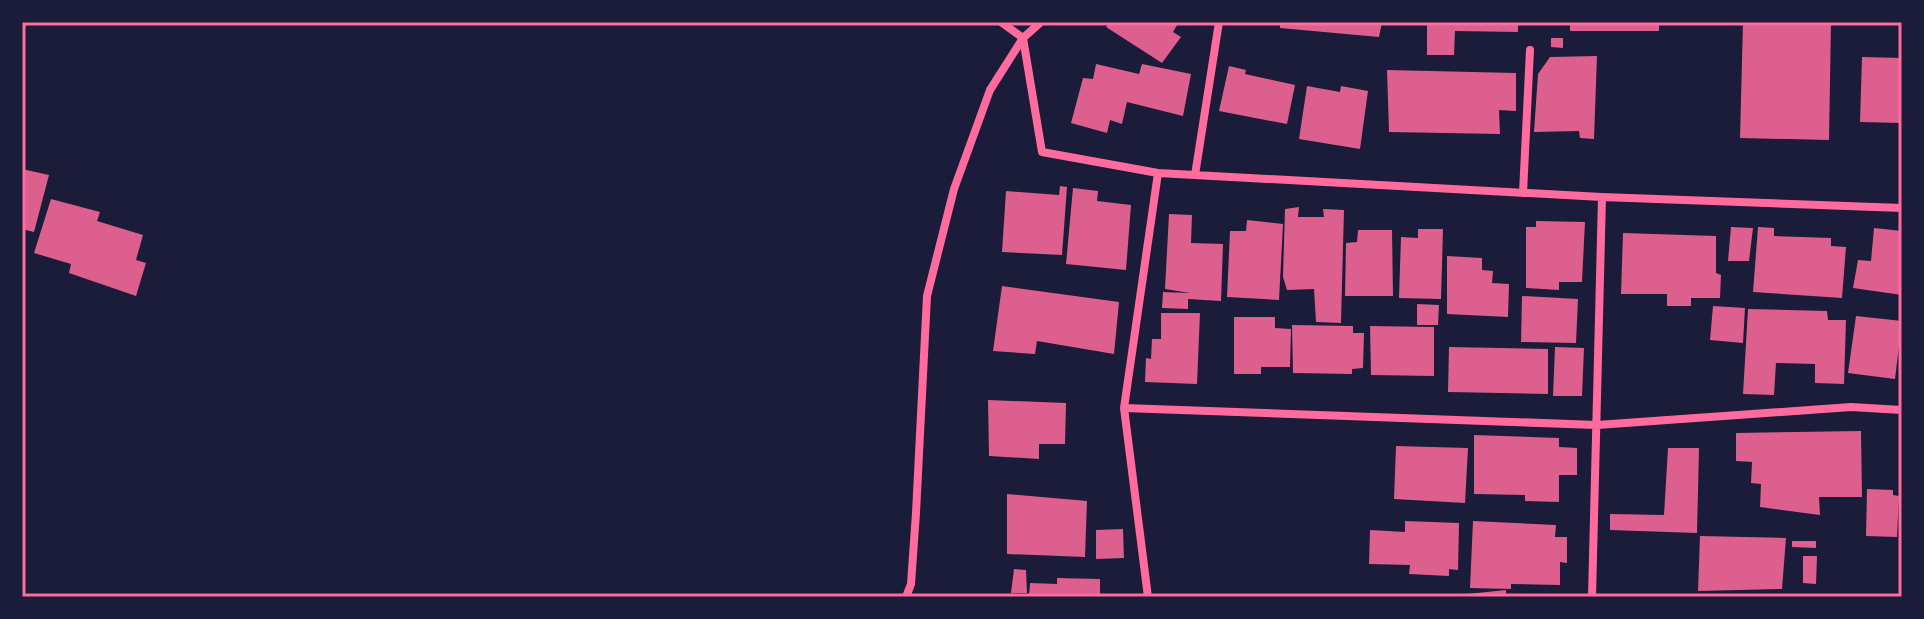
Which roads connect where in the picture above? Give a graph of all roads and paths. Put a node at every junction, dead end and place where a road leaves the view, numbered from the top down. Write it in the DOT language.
graph roads {
  1 [pos="1001,22"];
  2 [pos="1041,22"];
  3 [pos="1219,22"];
  4 [pos="1023,38"];
  5 [pos="1530,50"];
  6 [pos="1158,173"];
  7 [pos="1195,175"];
  8 [pos="1523,193"];
  9 [pos="1602,197"];
  10 [pos="1902,208"];
  11 [pos="1124,408"];
  12 [pos="1902,410"];
  13 [pos="1597,425"];
  14 [pos="906,597"];
  15 [pos="1148,597"];
  16 [pos="1592,597"];
  1 -- 4 [label="street"];
  2 -- 4 [label="street"];
  3 -- 7 [label="street"];
  4 -- 6 [label="street"];
  4 -- 14 [label="street"];
  5 -- 8 [label="street"];
  6 -- 7 [label="street"];
  6 -- 11 [label="street"];
  7 -- 8 [label="street"];
  8 -- 9 [label="street"];
  9 -- 10 [label="street"];
  9 -- 13 [label="street"];
  11 -- 13 [label="street"];
  11 -- 15 [label="street"];
  12 -- 13 [label="street"];
  13 -- 16 [label="street"];
}
